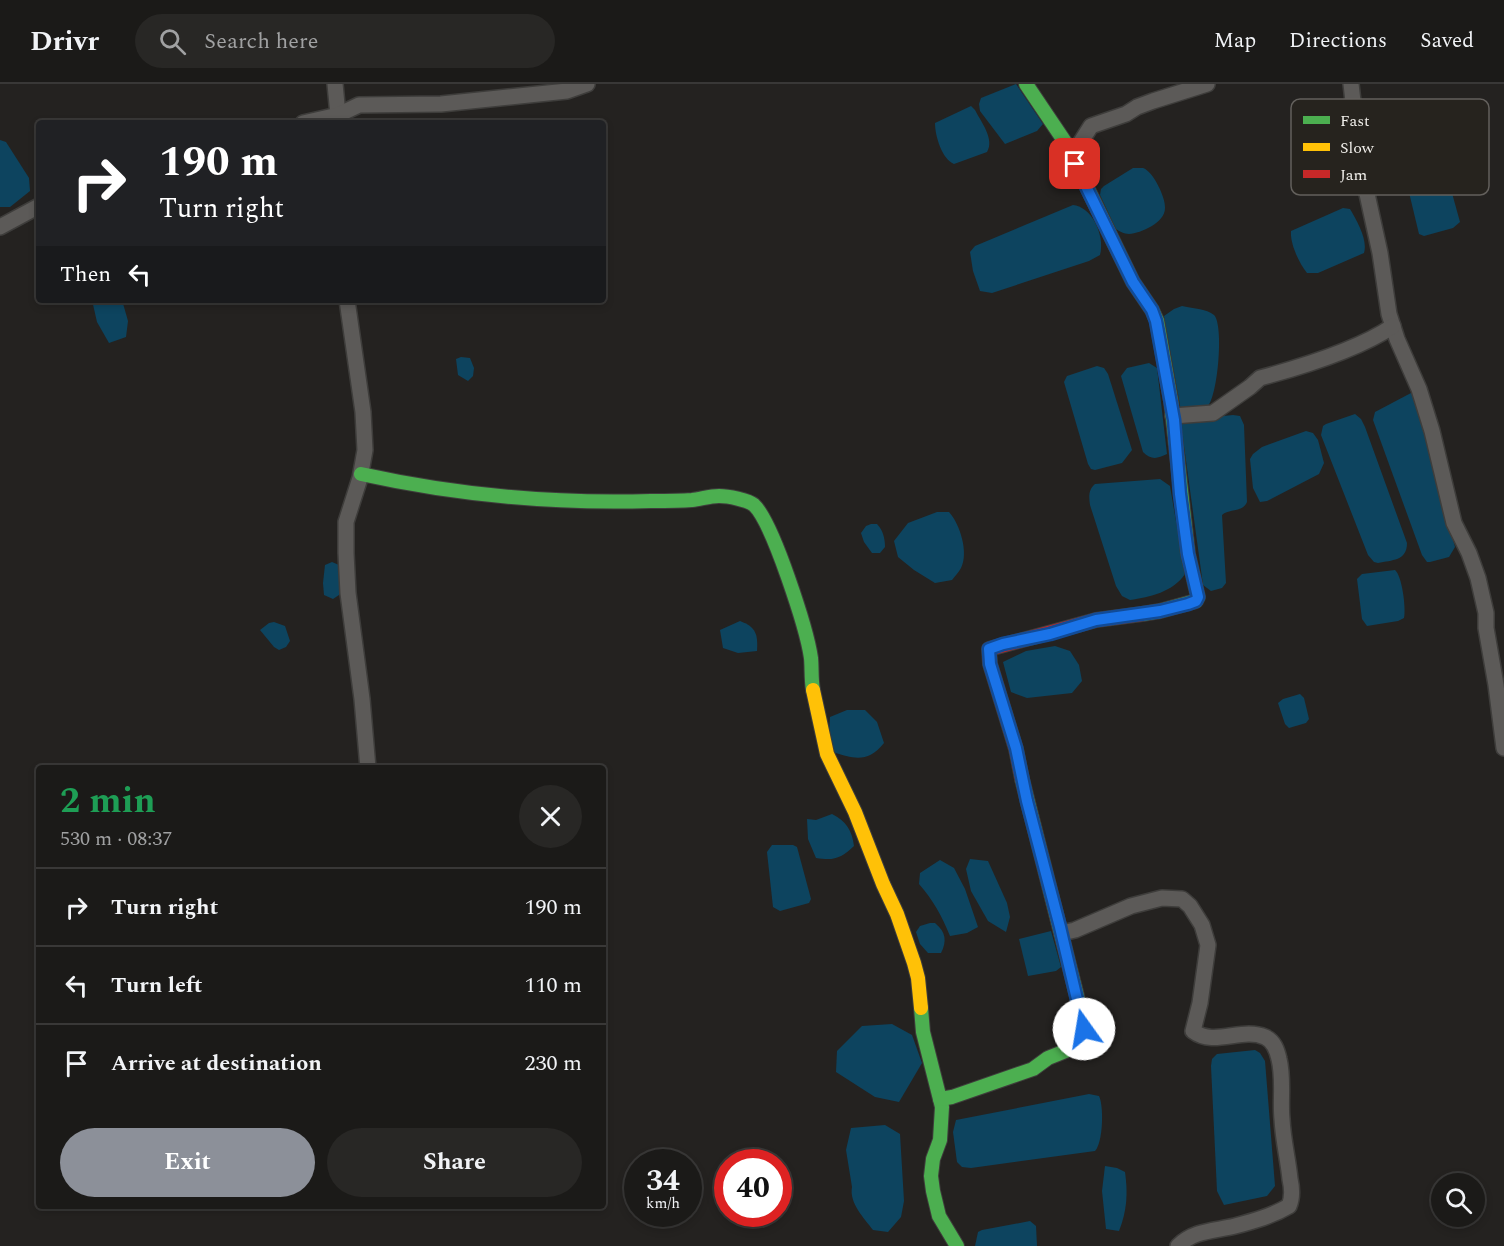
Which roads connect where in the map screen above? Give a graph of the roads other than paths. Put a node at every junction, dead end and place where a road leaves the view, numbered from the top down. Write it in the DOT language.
graph roads {
  1 [pos="335,84"];
  2 [pos="587,84"];
  3 [pos="1026,84"];
  4 [pos="1207,84"];
  5 [pos="1351,84"];
  6 [pos="1353,99"];
  7 [pos="332,118"];
  8 [pos="1072,156"];
  9 [pos="1366,195"];
  10 [pos="36,208"];
  11 [pos="0,227"];
  12 [pos="346,303"];
  13 [pos="1393,326"];
  14 [pos="1173,416"];
  15 [pos="361,474"];
  16 [pos="1504,748"];
  17 [pos="368,765"];
  18 [pos="1062,933"];
  19 [pos="940,1099"];
  20 [pos="957,1246"];
  21 [pos="1178,1246"];
  1 -- 7 [label="street"];
  2 -- 7 [label="street"];
  3 -- 8 [label="street"];
  4 -- 8 [label="street"];
  5 -- 6 [label="street"];
  8 -- 14 [label="street"];
  9 -- 13 [label="street"];
  10 -- 11 [label="street"];
  12 -- 15 [label="street"];
  13 -- 14 [label="street"];
  13 -- 16 [label="street"];
  14 -- 18 [label="street"];
  15 -- 17 [label="street"];
  15 -- 19 [label="street"];
  18 -- 19 [label="street"];
  18 -- 21 [label="street"];
  19 -- 20 [label="street"];
}
